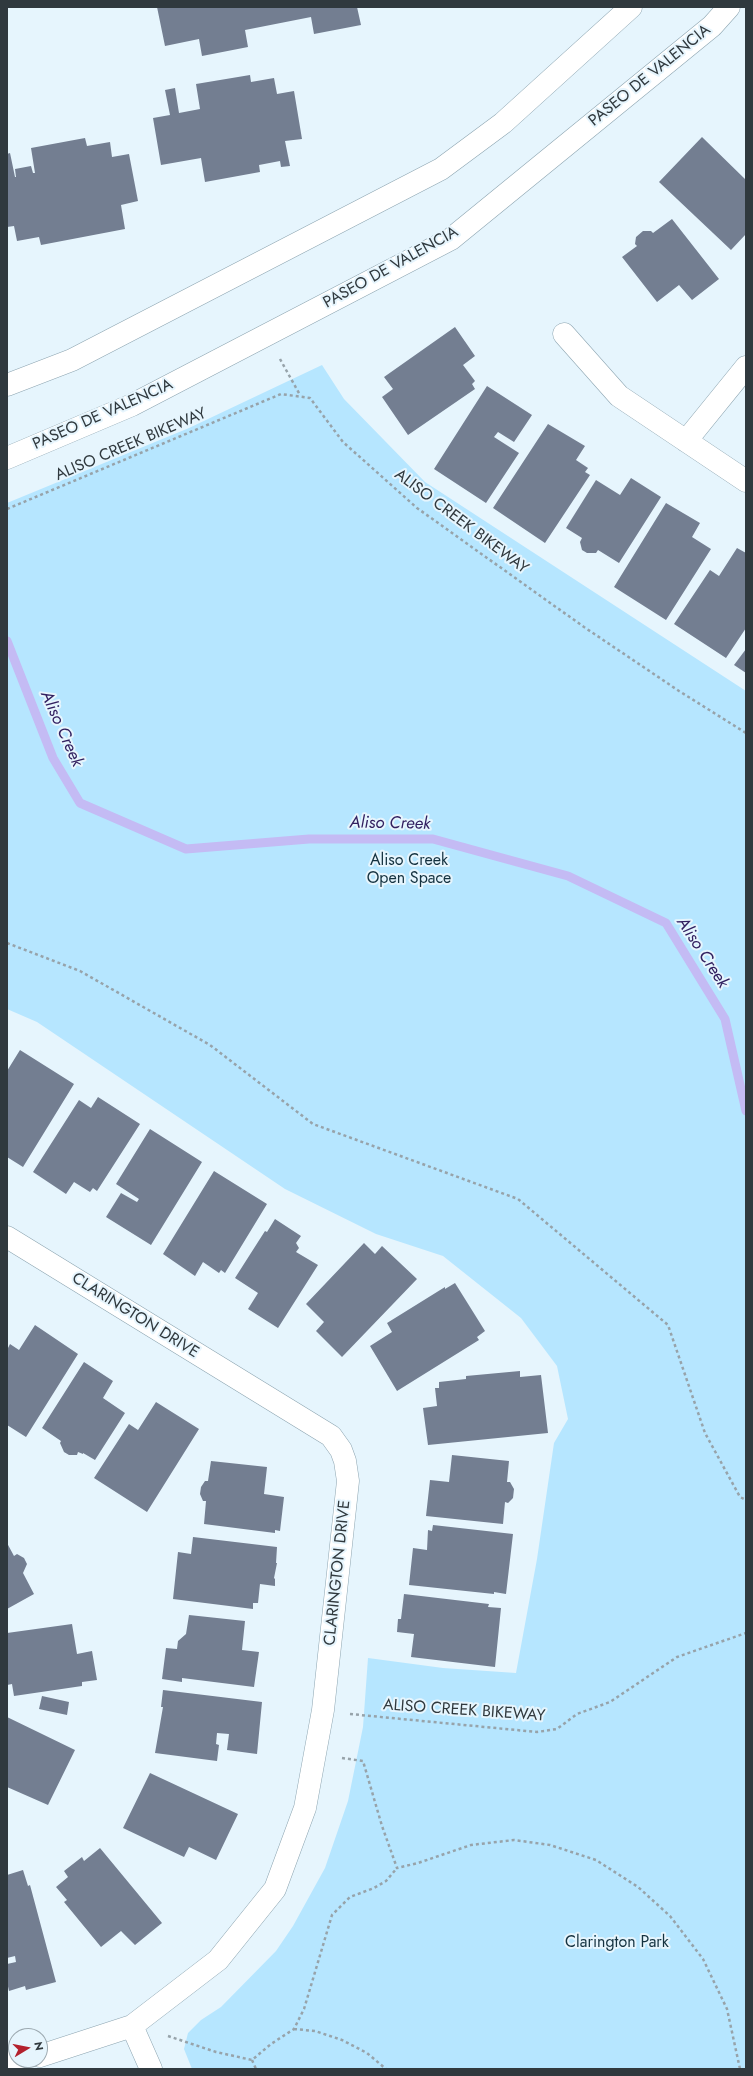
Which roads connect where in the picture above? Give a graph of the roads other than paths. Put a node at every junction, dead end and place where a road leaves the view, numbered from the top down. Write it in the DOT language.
graph roads {
  1 [pos="631,7"];
  2 [pos="729,7"];
  3 [pos="564,334"];
  4 [pos="746,367"];
  5 [pos="7,385"];
  6 [pos="686,441"];
  7 [pos="7,458"];
  8 [pos="746,481"];
  9 [pos="7,1237"];
  10 [pos="132,2026"];
  11 [pos="48,2053"];
  12 [pos="151,2069"];
  1 -- 5 [label="main road"];
  2 -- 7 [label="main road, PASEO DE VALENCIA"];
  3 -- 6 [label="main road"];
  4 -- 6 [label="main road"];
  6 -- 8 [label="main road"];
  9 -- 10 [label="main road, CLARINGTON DRIVE"];
  10 -- 11 [label="main road, CLARINGTON DRIVE"];
  10 -- 12 [label="main road"];
}
